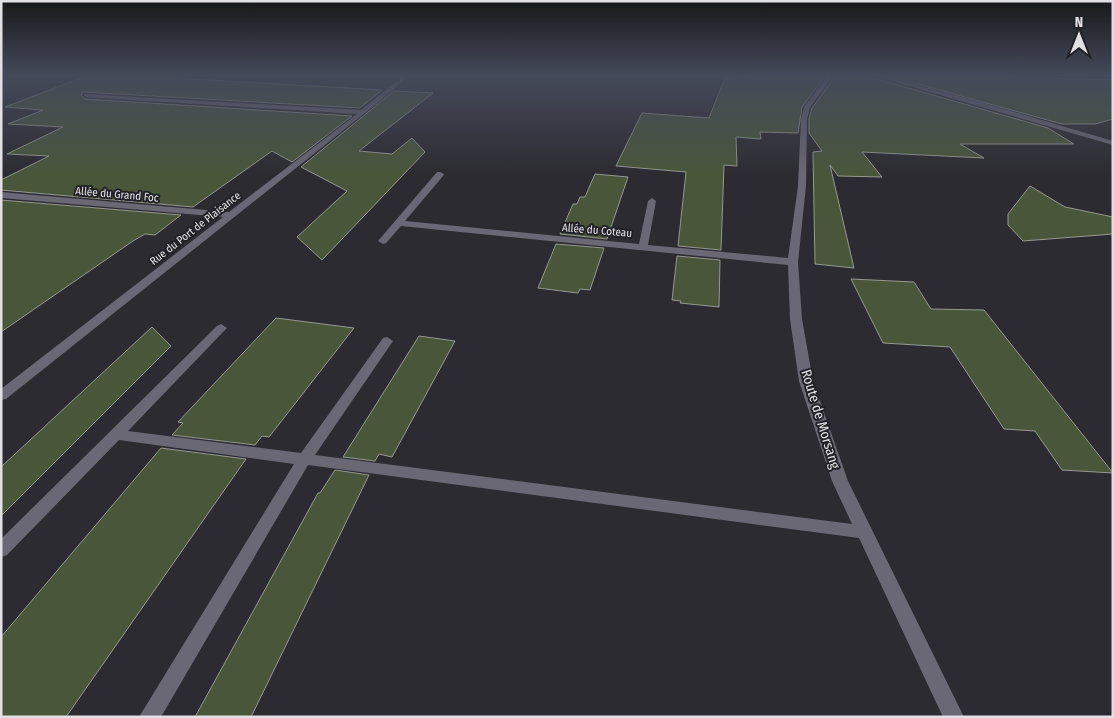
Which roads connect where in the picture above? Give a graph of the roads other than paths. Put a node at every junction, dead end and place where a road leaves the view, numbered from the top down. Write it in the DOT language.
graph roads {
  1 [pos="305,109"];
  2 [pos="367,109"];
  3 [pos="808,109"];
  4 [pos="998,109"];
  5 [pos="362,112"];
  6 [pos="1110,142"];
  7 [pos="440,174"];
  8 [pos="1,195"];
  9 [pos="652,202"];
  10 [pos="232,215"];
  11 [pos="398,223"];
  12 [pos="383,241"];
  13 [pos="643,247"];
  14 [pos="793,262"];
  15 [pos="221,328"];
  16 [pos="387,341"];
  17 [pos="1,396"];
  18 [pos="116,435"];
  19 [pos="304,460"];
  20 [pos="865,532"];
  21 [pos="1,550"];
  22 [pos="149,717"];
  23 [pos="954,717"];
  1 -- 5 [label="street"];
  2 -- 5 [label="street, Rue du Port de Plaisance"];
  3 -- 14 [label="street, Route de Morsang"];
  4 -- 6 [label="street"];
  5 -- 10 [label="street, Rue du Port de Plaisance"];
  7 -- 11 [label="street"];
  8 -- 10 [label="street, Allée du Grand Foc"];
  9 -- 13 [label="street"];
  10 -- 17 [label="street, Rue du Port de Plaisance"];
  11 -- 12 [label="street"];
  11 -- 13 [label="street, Allée du Coteau"];
  13 -- 14 [label="street, Allée du Coteau"];
  14 -- 20 [label="street, Route de Morsang"];
  15 -- 18 [label="street"];
  16 -- 19 [label="street"];
  18 -- 19 [label="street"];
  18 -- 21 [label="street"];
  19 -- 20 [label="street"];
  19 -- 22 [label="street"];
  20 -- 23 [label="street, Route de Morsang"];
}
